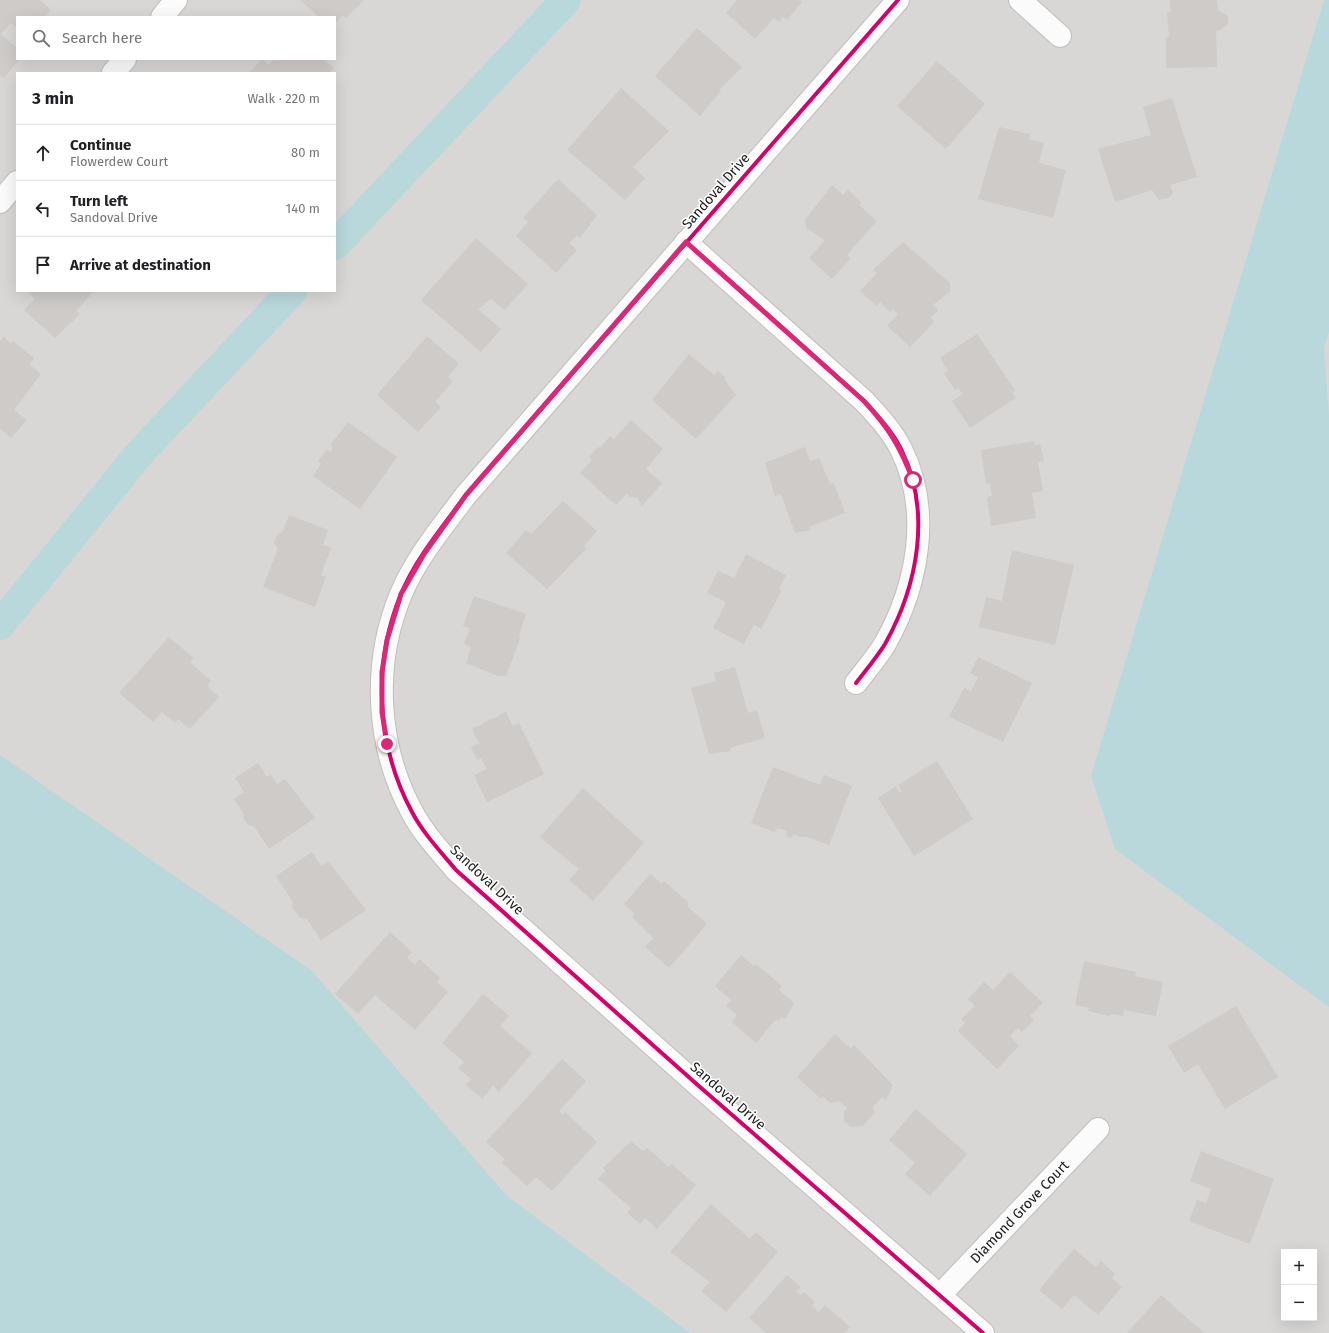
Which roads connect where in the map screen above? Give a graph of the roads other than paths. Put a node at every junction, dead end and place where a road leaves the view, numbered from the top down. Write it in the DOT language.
graph roads {
  1 [pos="176,0"];
  2 [pos="898,0"];
  3 [pos="1020,0"];
  4 [pos="163,16"];
  5 [pos="1060,36"];
  6 [pos="124,60"];
  7 [pos="114,72"];
  8 [pos="16,183"];
  9 [pos="0,202"];
  10 [pos="686,242"];
  11 [pos="856,683"];
  12 [pos="1098,1129"];
  13 [pos="940,1295"];
  14 [pos="983,1333"];
  1 -- 4 [label="street"];
  2 -- 10 [label="street, Sandoval Drive"];
  3 -- 5 [label="street"];
  6 -- 7 [label="street"];
  8 -- 9 [label="street"];
  10 -- 11 [label="street"];
  10 -- 13 [label="street, Sandoval Drive"];
  12 -- 13 [label="street, Diamond Grove Court"];
  13 -- 14 [label="street, Sandoval Drive"];
}
